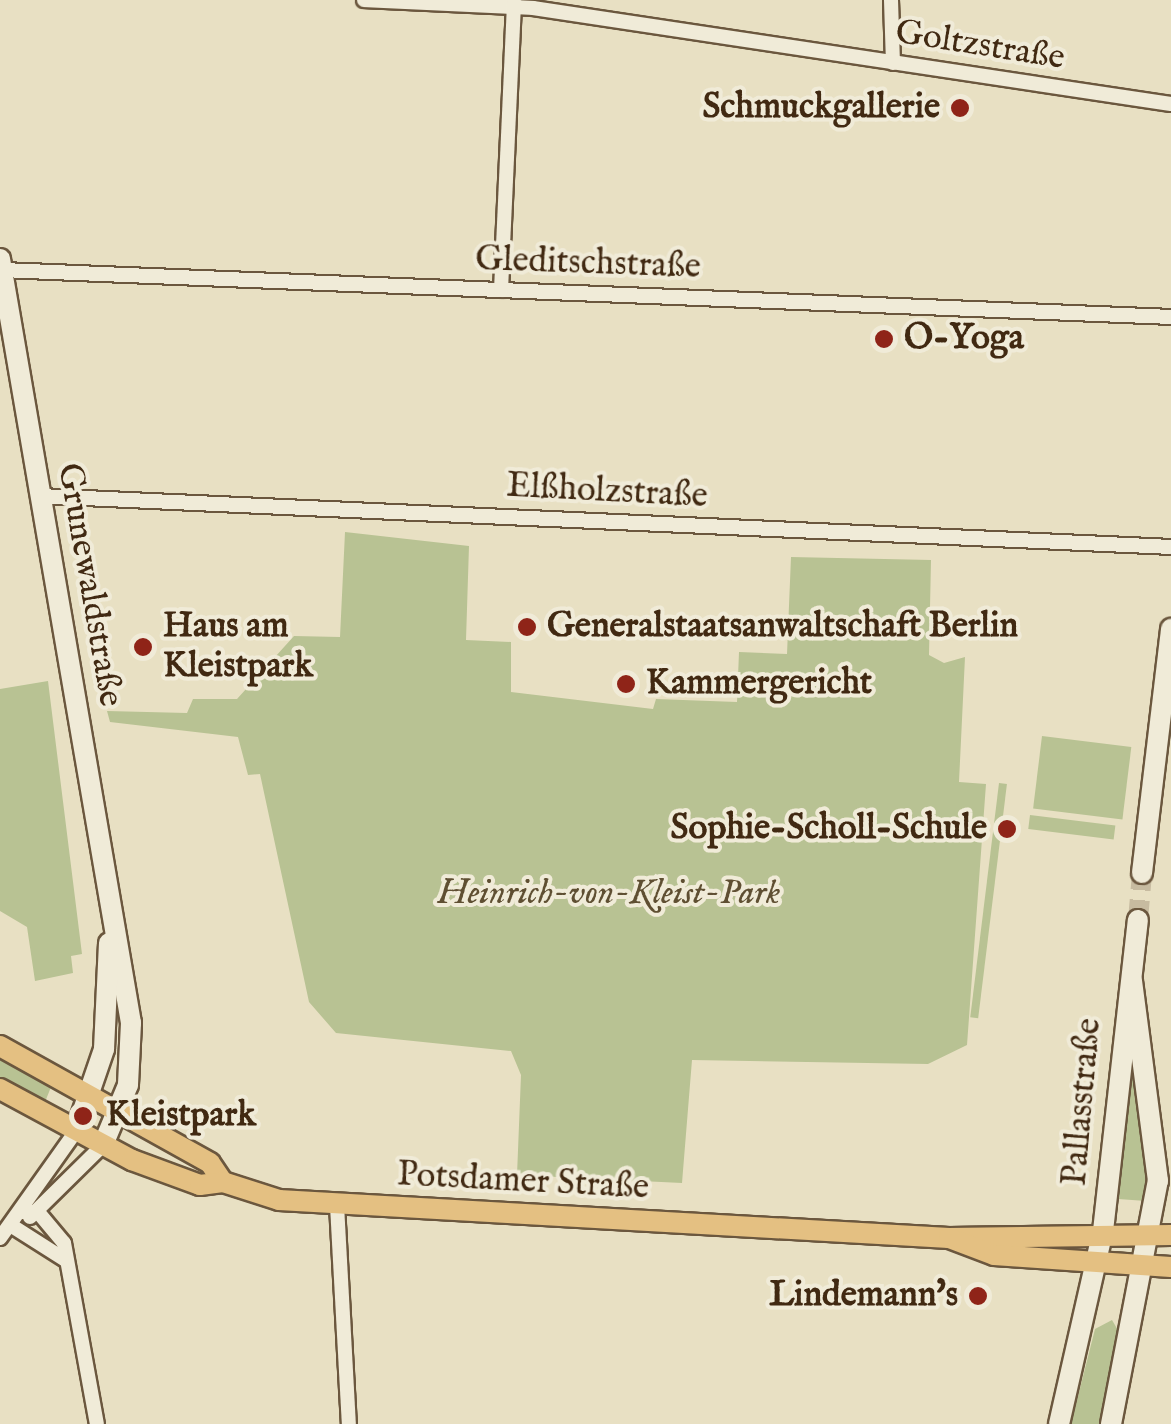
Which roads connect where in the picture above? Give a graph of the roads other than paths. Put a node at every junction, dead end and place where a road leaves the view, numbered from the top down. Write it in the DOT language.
graph roads {
  1 [pos="364,0"];
  2 [pos="891,0"];
  3 [pos="514,3"];
  4 [pos="892,62"];
  5 [pos="1171,104"];
  6 [pos="1,270"];
  7 [pos="501,290"];
  8 [pos="1171,317"];
  9 [pos="40,496"];
  10 [pos="1171,547"];
  11 [pos="1171,629"];
  12 [pos="1142,873"];
  13 [pos="1138,920"];
  14 [pos="110,924"];
  15 [pos="1131,978"];
  16 [pos="0,1046"];
  17 [pos="0,1089"];
  18 [pos="92,1098"];
  19 [pos="120,1113"];
  20 [pos="76,1131"];
  21 [pos="102,1145"];
  22 [pos="224,1182"];
  23 [pos="337,1205"];
  24 [pos="21,1212"];
  25 [pos="38,1212"];
  26 [pos="12,1226"];
  27 [pos="1103,1232"];
  28 [pos="1161,1235"];
  29 [pos="0,1238"];
  30 [pos="949,1238"];
  31 [pos="67,1261"];
  32 [pos="1098,1265"];
  33 [pos="1146,1267"];
  34 [pos="1171,1268"];
  35 [pos="97,1424"];
  36 [pos="348,1424"];
  37 [pos="1058,1424"];
  38 [pos="1110,1424"];
  1 -- 3 [label="street, Goltzstraße"];
  2 -- 4 [label="street"];
  3 -- 4 [label="street, Goltzstraße"];
  3 -- 7 [label="street"];
  4 -- 5 [label="street, Goltzstraße"];
  6 -- 7 [label="street, Gleditschstraße"];
  6 -- 9 [label="main road, Grunewaldstraße"];
  7 -- 8 [label="street, Gleditschstraße"];
  9 -- 10 [label="street, Elßholzstraße"];
  9 -- 14 [label="main road, Grunewaldstraße"];
  11 -- 12 [label="main road"];
  13 -- 15 [label="main road, Pallasstraße"];
  14 -- 18 [label="main road, Grunewaldstraße"];
  14 -- 19 [label="main road, Grunewaldstraße"];
  15 -- 27 [label="main road, Pallasstraße"];
  15 -- 28 [label="main road, Pallasstraße"];
  16 -- 18 [label="main road, Potsdamer Straße"];
  17 -- 20 [label="main road"];
  18 -- 19 [label="main road, Potsdamer Straße"];
  18 -- 20 [label="main road, Grunewaldstraße"];
  19 -- 21 [label="main road"];
  19 -- 22 [label="main road, Potsdamer Straße"];
  20 -- 21 [label="main road"];
  20 -- 24 [label="street"];
  21 -- 22 [label="main road"];
  21 -- 25 [label="street"];
  22 -- 23 [label="main road, Potsdamer Straße"];
  23 -- 30 [label="main road, Potsdamer Straße"];
  23 -- 36 [label="street"];
  24 -- 25 [label="street"];
  24 -- 26 [label="street"];
  25 -- 26 [label="street"];
  25 -- 31 [label="street"];
  26 -- 29 [label="street"];
  26 -- 31 [label="street"];
  27 -- 28 [label="main road, Potsdamer Straße"];
  27 -- 30 [label="main road, Potsdamer Straße"];
  27 -- 32 [label="main road, Pallasstraße"];
  28 -- 33 [label="main road, Pallasstraße"];
  30 -- 32 [label="main road, Potsdamer Straße"];
  31 -- 35 [label="street"];
  32 -- 33 [label="main road, Potsdamer Straße"];
  32 -- 37 [label="main road, Pallasstraße"];
  33 -- 34 [label="main road, Potsdamer Straße"];
  33 -- 38 [label="main road, Pallasstraße"];
}
